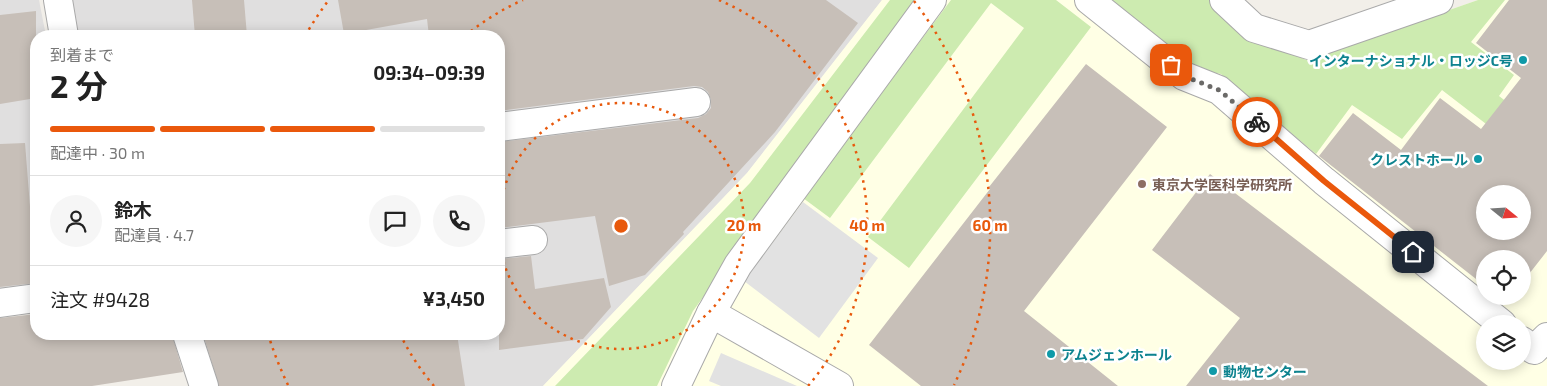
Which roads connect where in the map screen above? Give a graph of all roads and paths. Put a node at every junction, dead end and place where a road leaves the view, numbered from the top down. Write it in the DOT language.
graph roads {
  1 [pos="58,0"];
  2 [pos="932,0"];
  3 [pos="1089,0"];
  4 [pos="1224,0"];
  5 [pos="1439,0"];
  6 [pos="63,30"];
  7 [pos="696,102"];
  8 [pos="505,126"];
  9 [pos="532,240"];
  10 [pos="505,243"];
  11 [pos="30,299"];
  12 [pos="0,303"];
  13 [pos="712,313"];
  14 [pos="1491,315"];
  15 [pos="1547,337"];
  16 [pos="189,340"];
  17 [pos="1531,348"];
  18 [pos="204,386"];
  19 [pos="676,386"];
  20 [pos="839,386"];
  1 -- 6 [label="street"];
  2 -- 13 [label="street"];
  3 -- 14 [label="street"];
  4 -- 5 [label="street"];
  7 -- 8 [label="street"];
  9 -- 10 [label="street"];
  11 -- 12 [label="street"];
  13 -- 19 [label="street"];
  13 -- 20 [label="street"];
  15 -- 17 [label="street"];
  16 -- 18 [label="street"];
}
